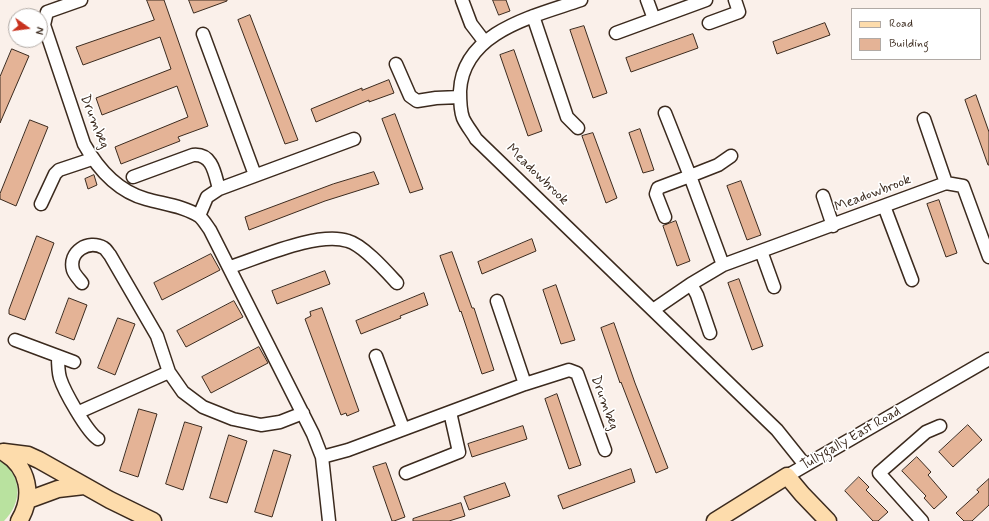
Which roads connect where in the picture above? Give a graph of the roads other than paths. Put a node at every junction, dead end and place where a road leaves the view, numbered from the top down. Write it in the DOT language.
graph roads {
  1 [pos="81,0"];
  2 [pos="462,0"];
  3 [pos="581,0"];
  4 [pos="647,0"];
  5 [pos="706,0"];
  6 [pos="735,0"];
  7 [pos="533,16"];
  8 [pos="654,19"];
  9 [pos="709,23"];
  10 [pos="616,33"];
  11 [pos="203,34"];
  12 [pos="484,41"];
  13 [pos="396,64"];
  14 [pos="460,96"];
  15 [pos="665,113"];
  16 [pos="924,119"];
  17 [pos="578,128"];
  18 [pos="354,139"];
  19 [pos="731,156"];
  20 [pos="92,159"];
  21 [pos="256,175"];
  22 [pos="690,176"];
  23 [pos="134,177"];
  24 [pos="946,183"];
  25 [pos="219,189"];
  26 [pos="823,196"];
  27 [pos="41,204"];
  28 [pos="884,206"];
  29 [pos="199,216"];
  30 [pos="665,217"];
  31 [pos="833,226"];
  32 [pos="761,252"];
  33 [pos="989,258"];
  34 [pos="723,265"];
  35 [pos="230,267"];
  36 [pos="912,280"];
  37 [pos="82,283"];
  38 [pos="397,283"];
  39 [pos="691,284"];
  40 [pos="774,287"];
  41 [pos="497,301"];
  42 [pos="653,310"];
  43 [pos="710,333"];
  44 [pos="15,340"];
  45 [pos="58,356"];
  46 [pos="376,356"];
  47 [pos="989,359"];
  48 [pos="74,362"];
  49 [pos="169,372"];
  50 [pos="525,384"];
  51 [pos="79,412"];
  52 [pos="303,412"];
  53 [pos="450,412"];
  54 [pos="940,426"];
  55 [pos="403,428"];
  56 [pos="98,439"];
  57 [pos="605,450"];
  58 [pos="2,451"];
  59 [pos="322,457"];
  60 [pos="805,465"];
  61 [pos="406,473"];
  62 [pos="787,476"];
  63 [pos="84,486"];
  64 [pos="28,500"];
  65 [pos="18,521"];
  66 [pos="153,521"];
  67 [pos="329,521"];
  68 [pos="715,521"];
  69 [pos="828,521"];
  70 [pos="922,521"];
  1 -- 20 [label="street, Drumbeg"];
  2 -- 12 [label="street"];
  3 -- 7 [label="street, Meadowbrook"];
  4 -- 8 [label="street"];
  5 -- 8 [label="street"];
  6 -- 9 [label="street"];
  7 -- 12 [label="street, Meadowbrook"];
  7 -- 17 [label="street"];
  8 -- 10 [label="street"];
  11 -- 21 [label="street"];
  12 -- 14 [label="street, Meadowbrook"];
  13 -- 14 [label="street"];
  14 -- 42 [label="street, Meadowbrook"];
  15 -- 22 [label="street"];
  16 -- 24 [label="street"];
  18 -- 21 [label="street"];
  19 -- 22 [label="street"];
  20 -- 27 [label="street"];
  20 -- 29 [label="street, Drumbeg"];
  21 -- 25 [label="street"];
  22 -- 30 [label="street"];
  22 -- 34 [label="street"];
  23 -- 25 [label="street"];
  24 -- 28 [label="street, Meadowbrook"];
  24 -- 33 [label="street"];
  25 -- 29 [label="street"];
  26 -- 31 [label="street"];
  28 -- 31 [label="street, Meadowbrook"];
  28 -- 36 [label="street"];
  29 -- 35 [label="street, Drumbeg"];
  31 -- 32 [label="street, Meadowbrook"];
  32 -- 34 [label="street, Meadowbrook"];
  32 -- 40 [label="street"];
  34 -- 39 [label="street, Meadowbrook"];
  35 -- 38 [label="street"];
  35 -- 52 [label="street, Drumbeg"];
  37 -- 49 [label="street"];
  39 -- 42 [label="street, Meadowbrook"];
  39 -- 43 [label="street"];
  41 -- 50 [label="street"];
  42 -- 60 [label="street, Meadowbrook"];
  44 -- 45 [label="street"];
  45 -- 48 [label="street"];
  45 -- 51 [label="street"];
  46 -- 55 [label="street"];
  47 -- 60 [label="street, Tullygally East Road"];
  49 -- 51 [label="street"];
  49 -- 52 [label="street"];
  50 -- 53 [label="street, Drumbeg"];
  50 -- 57 [label="street, Drumbeg"];
  51 -- 56 [label="street"];
  52 -- 59 [label="street, Drumbeg"];
  53 -- 55 [label="street, Drumbeg"];
  53 -- 61 [label="street"];
  54 -- 70 [label="street"];
  55 -- 59 [label="street, Drumbeg"];
  58 -- 63 [label="main road"];
  58 -- 64 [label="main road"];
  59 -- 67 [label="street, Drumbeg"];
  60 -- 62 [label="street, Tullygally East Road"];
  62 -- 68 [label="main road, Tullygally East Road"];
  62 -- 69 [label="main road"];
  63 -- 64 [label="main road"];
  63 -- 66 [label="main road"];
  64 -- 65 [label="main road"];
}
